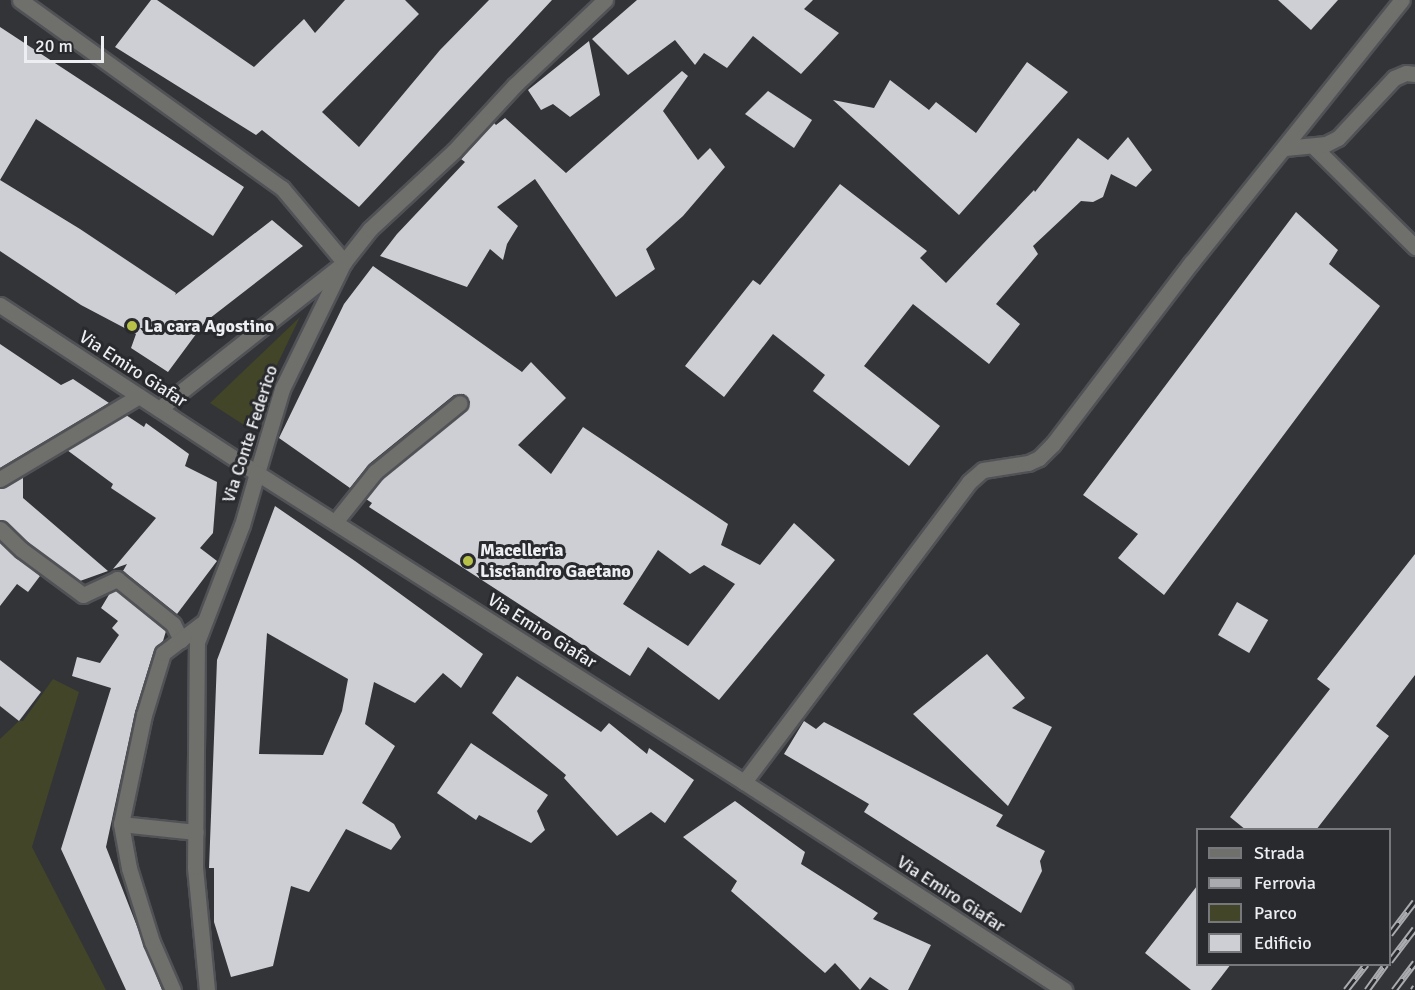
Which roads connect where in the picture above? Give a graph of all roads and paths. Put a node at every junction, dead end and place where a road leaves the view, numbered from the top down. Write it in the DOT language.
graph roads {
  1 [pos="20,0"];
  2 [pos="605,0"];
  3 [pos="1402,0"];
  4 [pos="1415,74"];
  5 [pos="1313,146"];
  6 [pos="1285,148"];
  7 [pos="1415,247"];
  8 [pos="344,262"];
  9 [pos="0,305"];
  10 [pos="139,396"];
  11 [pos="460,403"];
  12 [pos="159,409"];
  13 [pos="257,473"];
  14 [pos="0,478"];
  15 [pos="335,522"];
  16 [pos="0,529"];
  17 [pos="204,622"];
  18 [pos="181,640"];
  19 [pos="744,782"];
  20 [pos="121,824"];
  21 [pos="196,832"];
  22 [pos="173,990"];
  23 [pos="207,990"];
  24 [pos="1064,990"];
  1 -- 8 [label="street"];
  2 -- 8 [label="street, Via Conte Federico"];
  3 -- 6 [label="street"];
  4 -- 5 [label="street"];
  5 -- 6 [label="street"];
  5 -- 7 [label="street"];
  6 -- 19 [label="street"];
  8 -- 12 [label="street"];
  8 -- 13 [label="street, Via Conte Federico"];
  9 -- 10 [label="street, Via Emiro Giafar"];
  10 -- 12 [label="street, Via Emiro Giafar"];
  10 -- 14 [label="street"];
  11 -- 15 [label="street"];
  12 -- 13 [label="street, Via Emiro Giafar"];
  13 -- 15 [label="street, Via Emiro Giafar"];
  13 -- 17 [label="street, Via Conte Federico"];
  15 -- 19 [label="street, Via Emiro Giafar"];
  16 -- 18 [label="street"];
  17 -- 18 [label="street"];
  17 -- 21 [label="street, Via Conte Federico"];
  18 -- 20 [label="street"];
  19 -- 24 [label="street, Via Emiro Giafar"];
  20 -- 21 [label="street"];
  20 -- 22 [label="street"];
  21 -- 23 [label="street, Via Conte Federico"];
}
